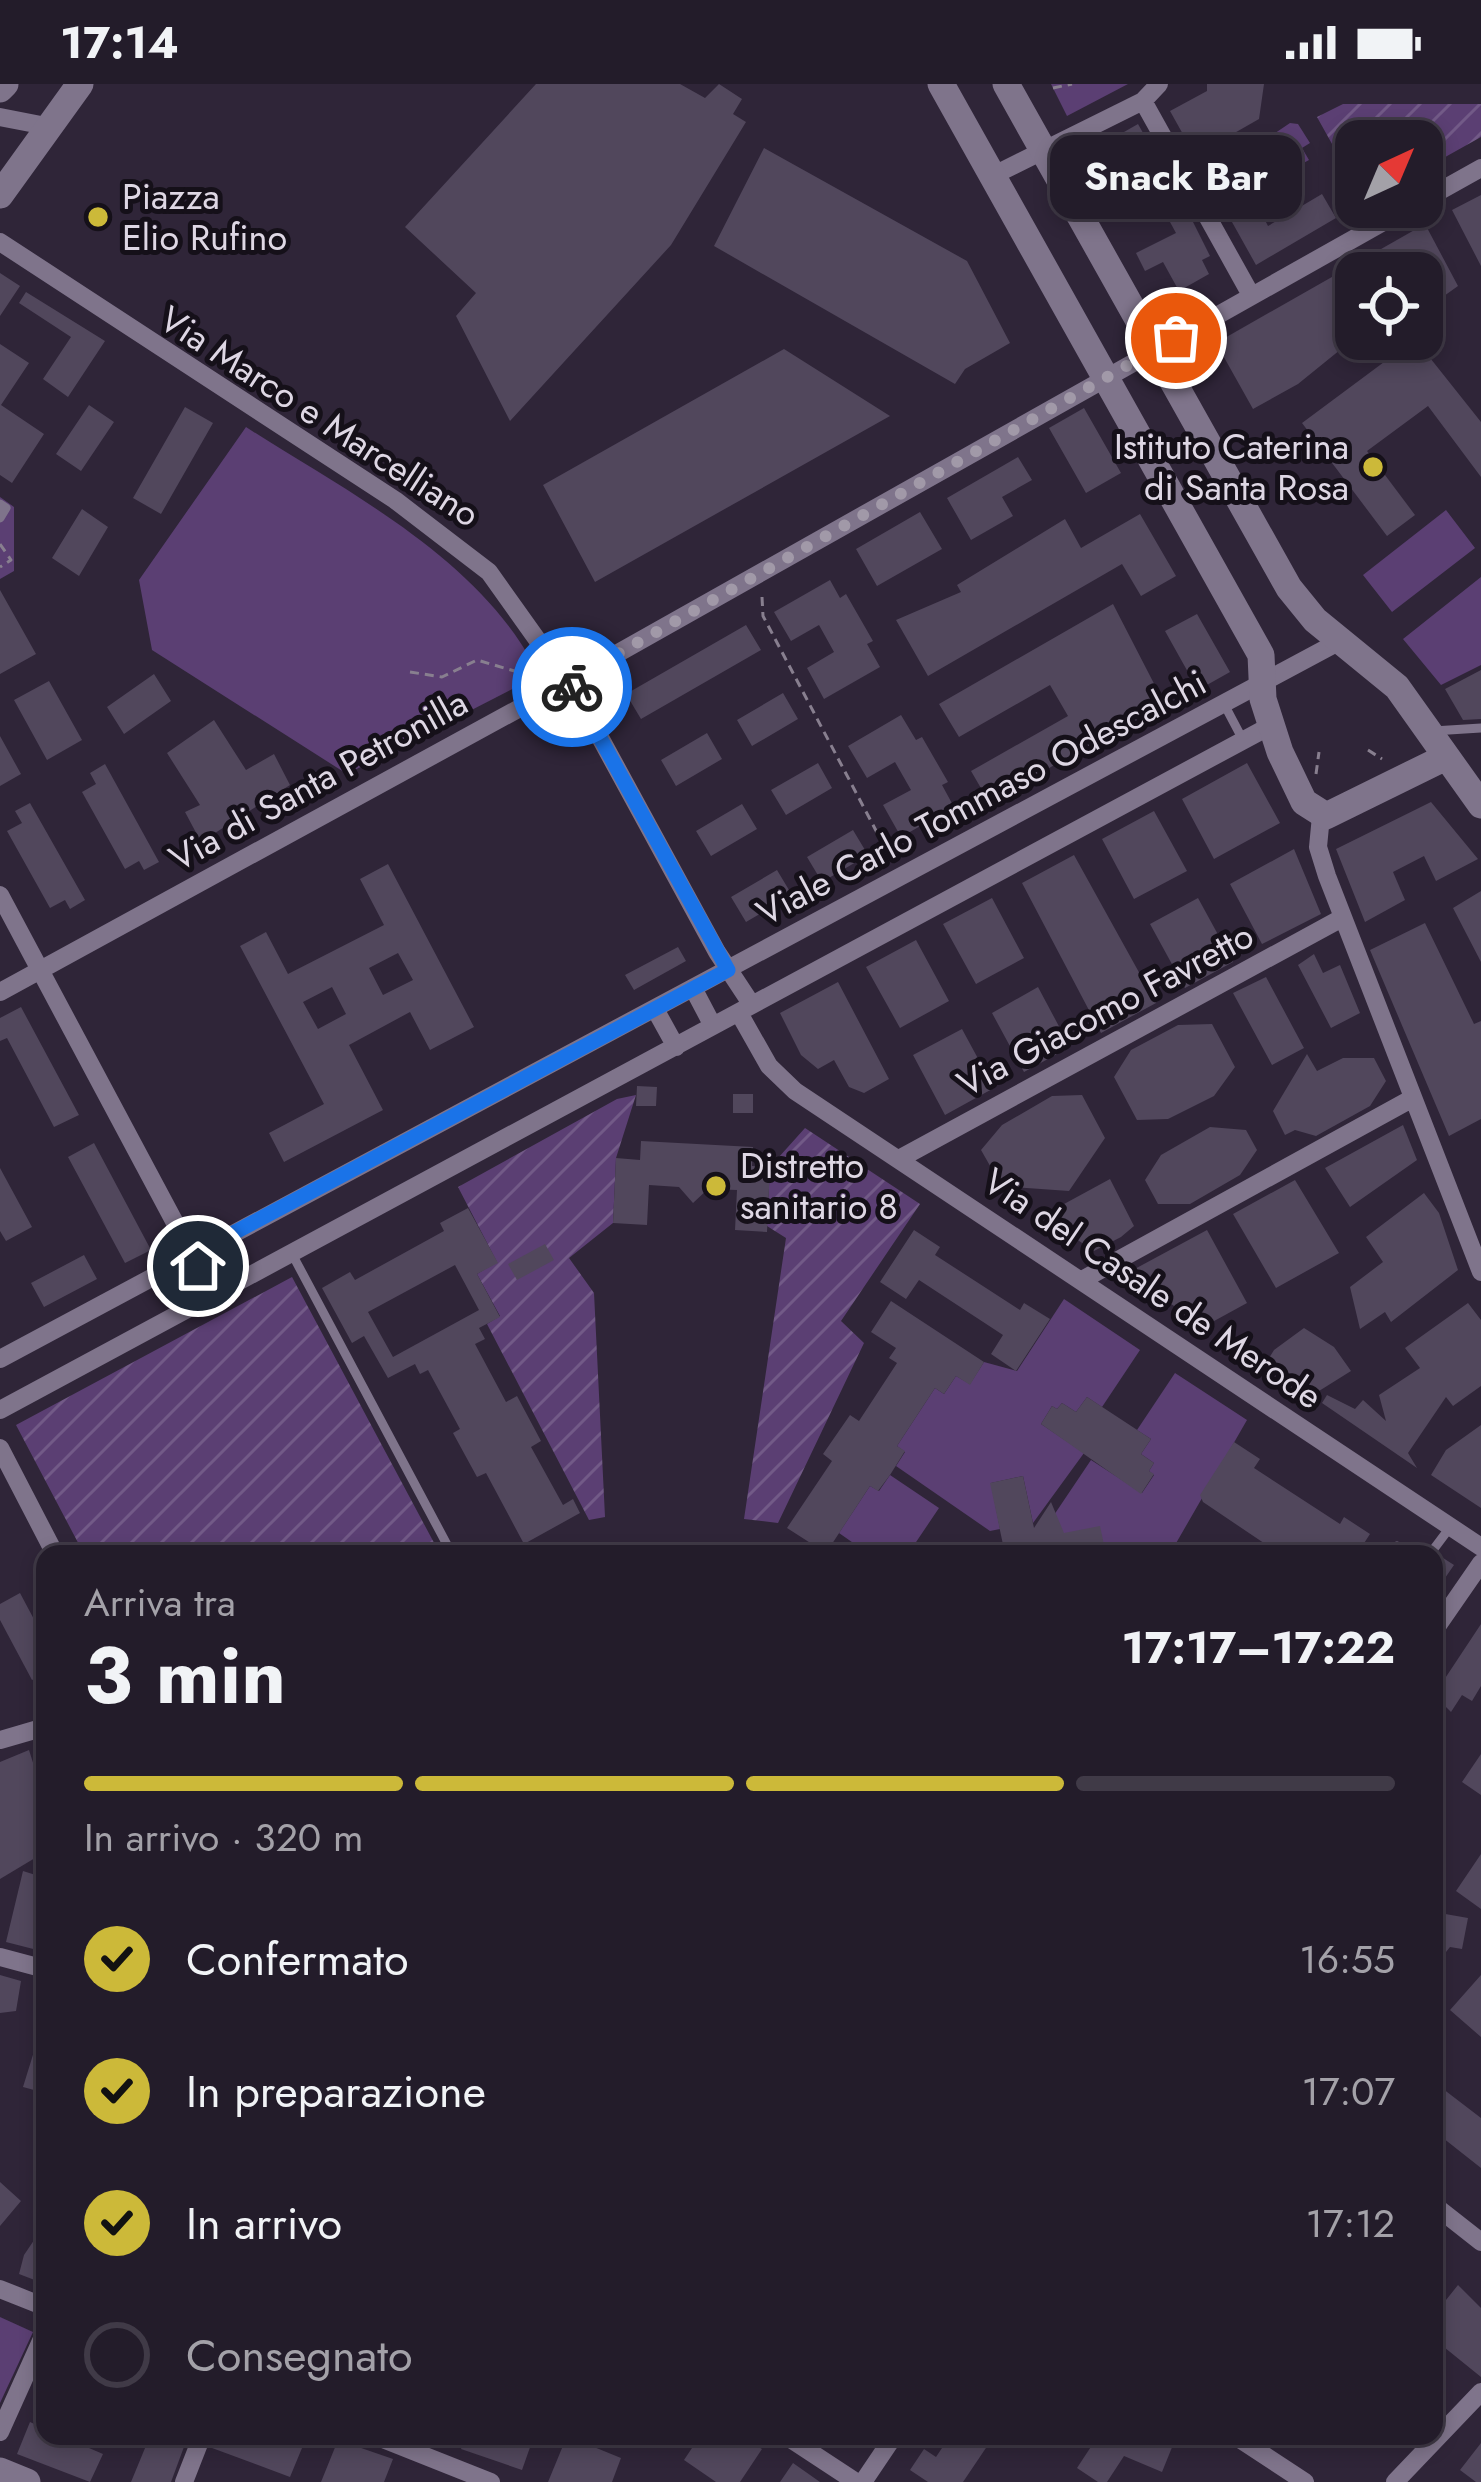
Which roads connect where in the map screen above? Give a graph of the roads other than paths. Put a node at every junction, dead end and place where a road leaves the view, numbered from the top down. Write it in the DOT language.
graph roads {
  1 [pos="80,84"];
  2 [pos="1006,84"];
  3 [pos="1159,84"];
  4 [pos="945,85"];
  5 [pos="1143,101"];
  6 [pos="0,117"];
  7 [pos="46,126"];
  8 [pos="1040,151"];
  9 [pos="1481,168"];
  10 [pos="992,176"];
  11 [pos="1443,189"];
  12 [pos="0,195"];
  13 [pos="1372,228"];
  14 [pos="0,242"];
  15 [pos="1251,295"];
  16 [pos="1154,350"];
  17 [pos="1106,377"];
  18 [pos="0,504"];
  19 [pos="0,518"];
  20 [pos="1340,641"];
  21 [pos="568,682"];
  22 [pos="1265,682"];
  23 [pos="1224,704"];
  24 [pos="1270,726"];
  25 [pos="1481,728"];
  26 [pos="1428,731"];
  27 [pos="1243,740"];
  28 [pos="1444,758"];
  29 [pos="1481,805"];
  30 [pos="1321,816"];
  31 [pos="0,895"];
  32 [pos="1342,918"];
  33 [pos="723,961"];
  34 [pos="39,970"];
  35 [pos="693,988"];
  36 [pos="0,992"];
  37 [pos="655,1009"];
  38 [pos="746,1009"];
  39 [pos="713,1026"];
  40 [pos="676,1047"];
  41 [pos="787,1086"];
  42 [pos="1413,1098"];
  43 [pos="899,1159"];
  44 [pos="290,1252"];
  45 [pos="192,1255"];
  46 [pos="1481,1272"];
  47 [pos="1082,1280"];
  48 [pos="213,1294"];
  49 [pos="0,1359"];
  50 [pos="0,1410"];
  51 [pos="0,1448"];
  52 [pos="1451,1526"];
  53 [pos="50,1545"];
  54 [pos="447,1545"];
  55 [pos="1437,1545"];
  56 [pos="1481,1547"];
  57 [pos="1481,1563"];
  58 [pos="1443,1618"];
  59 [pos="36,1730"];
  60 [pos="0,1740"];
  61 [pos="0,1957"];
  62 [pos="36,1967"];
  63 [pos="1443,2211"];
  64 [pos="1481,2242"];
  65 [pos="0,2289"];
  66 [pos="36,2303"];
  67 [pos="36,2352"];
  68 [pos="1481,2392"];
  69 [pos="0,2432"];
  70 [pos="1443,2433"];
  71 [pos="198,2445"];
  72 [pos="398,2445"];
  73 [pos="800,2445"];
  74 [pos="887,2445"];
  75 [pos="1249,2445"];
  76 [pos="1432,2445"];
  77 [pos="0,2471"];
  78 [pos="26,2482"];
  79 [pos="184,2482"];
  80 [pos="491,2482"];
  81 [pos="860,2482"];
  82 [pos="1305,2482"];
  83 [pos="1395,2482"];
  1 -- 7 [label="main road"];
  2 -- 8 [label="main road"];
  3 -- 5 [label="street"];
  4 -- 10 [label="main road"];
  5 -- 8 [label="street"];
  5 -- 15 [label="street"];
  6 -- 7 [label="street"];
  7 -- 12 [label="main road"];
  8 -- 10 [label="street"];
  8 -- 16 [label="main road"];
  9 -- 11 [label="street"];
  10 -- 17 [label="main road"];
  13 -- 15 [label="street, Via di Santa Petronilla"];
  14 -- 21 [label="street, Via Marco e Marcelliano"];
  15 -- 16 [label="street, Via di Santa Petronilla"];
  16 -- 17 [label="street, Via di Santa Petronilla"];
  16 -- 20 [label="main road"];
  17 -- 21 [label="street, Via di Santa Petronilla"];
  17 -- 22 [label="main road"];
  18 -- 19 [label="lane"];
  20 -- 22 [label="street, Viale Carlo Tommaso Odescalchi"];
  20 -- 26 [label="main road"];
  21 -- 33 [label="street, Via Marco e Marcelliano"];
  21 -- 34 [label="street, Via di Santa Petronilla"];
  22 -- 23 [label="street, Viale Carlo Tommaso Odescalchi"];
  22 -- 24 [label="main road"];
  23 -- 27 [label="lane"];
  23 -- 33 [label="street, Viale Carlo Tommaso Odescalchi"];
  24 -- 27 [label="street, Viale Carlo Tommaso Odescalchi"];
  24 -- 30 [label="main road"];
  25 -- 26 [label="lane"];
  26 -- 28 [label="main road"];
  27 -- 38 [label="street, Viale Carlo Tommaso Odescalchi"];
  28 -- 29 [label="main road"];
  28 -- 30 [label="main road"];
  30 -- 32 [label="street"];
  31 -- 34 [label="street"];
  32 -- 42 [label="street"];
  32 -- 43 [label="street, Via Giacomo Favretto"];
  33 -- 35 [label="street, Viale Carlo Tommaso Odescalchi"];
  33 -- 38 [label="street, Via Marco e Marcelliano"];
  34 -- 36 [label="street, Via di Santa Petronilla"];
  34 -- 45 [label="street"];
  35 -- 37 [label="street, Viale Carlo Tommaso Odescalchi"];
  35 -- 39 [label="street"];
  37 -- 40 [label="street"];
  37 -- 45 [label="street, Viale Carlo Tommaso Odescalchi"];
  38 -- 39 [label="street, Viale Carlo Tommaso Odescalchi"];
  38 -- 41 [label="street, Via Marco e Marcelliano"];
  39 -- 40 [label="street, Viale Carlo Tommaso Odescalchi"];
  40 -- 44 [label="street, Viale Carlo Tommaso Odescalchi"];
  41 -- 43 [label="street, Via del Casale de Merode"];
  42 -- 46 [label="street"];
  42 -- 47 [label="street"];
  43 -- 47 [label="street, Via del Casale de Merode"];
  44 -- 48 [label="street"];
  44 -- 54 [label="lane"];
  45 -- 48 [label="street"];
  45 -- 49 [label="street"];
  47 -- 52 [label="street, Via del Casale de Merode"];
  48 -- 50 [label="street"];
  51 -- 53 [label="street"];
  52 -- 55 [label="lane"];
  52 -- 56 [label="street, Via del Casale de Merode"];
  57 -- 58 [label="street"];
  59 -- 60 [label="street"];
  61 -- 62 [label="street"];
  63 -- 64 [label="street"];
  65 -- 66 [label="street"];
  67 -- 69 [label="street"];
  68 -- 70 [label="street"];
  71 -- 79 [label="street"];
  72 -- 80 [label="street"];
  73 -- 81 [label="street"];
  74 -- 81 [label="street"];
  75 -- 82 [label="street"];
  76 -- 83 [label="street"];
  77 -- 78 [label="main road"];
}
